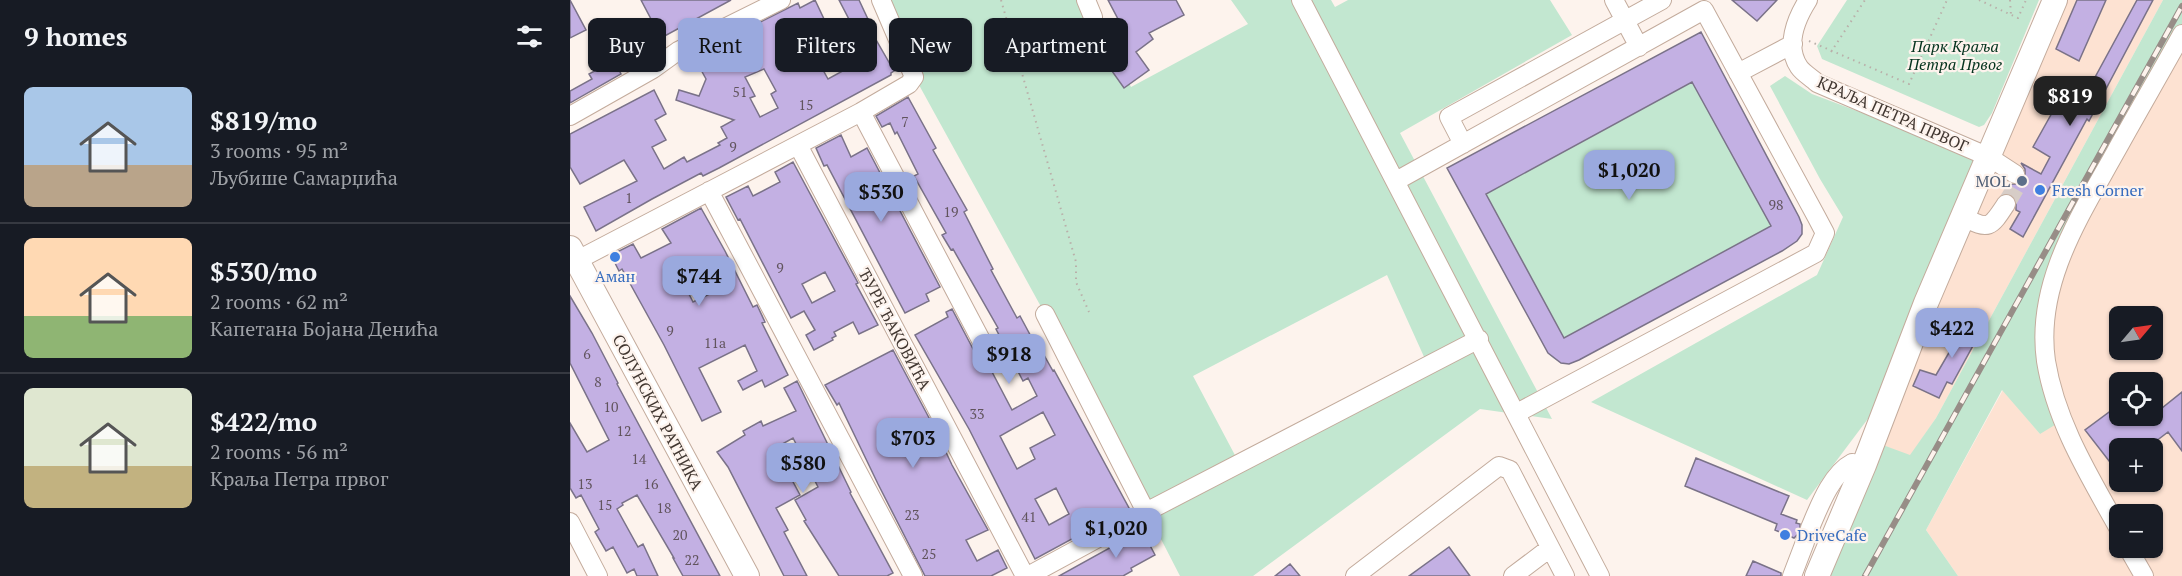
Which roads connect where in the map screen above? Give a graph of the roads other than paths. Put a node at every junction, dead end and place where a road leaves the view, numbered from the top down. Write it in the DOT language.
graph roads {
  1 [pos="781,0"];
  2 [pos="880,0"];
  3 [pos="1086,0"];
  4 [pos="1301,0"];
  5 [pos="1614,0"];
  6 [pos="1662,0"];
  7 [pos="1808,0"];
  8 [pos="2055,0"];
  9 [pos="1093,17"];
  10 [pos="1625,20"];
  11 [pos="2182,34"];
  12 [pos="1793,38"];
  13 [pos="1639,47"];
  14 [pos="1738,73"];
  15 [pos="861,112"];
  16 [pos="570,116"];
  17 [pos="1463,144"];
  18 [pos="798,146"];
  19 [pos="1989,157"];
  20 [pos="2015,174"];
  21 [pos="1396,181"];
  22 [pos="709,190"];
  23 [pos="2006,204"];
  24 [pos="1964,216"];
  25 [pos="572,257"];
  26 [pos="1045,314"];
  27 [pos="1479,339"];
  28 [pos="991,359"];
  29 [pos="1517,413"];
  30 [pos="1864,465"];
  31 [pos="2109,511"];
  32 [pos="1146,512"];
  33 [pos="570,522"];
  34 [pos="1550,548"];
  35 [pos="2134,558"];
  36 [pos="598,576"];
  37 [pos="747,576"];
  38 [pos="913,576"];
  39 [pos="1026,576"];
  40 [pos="1356,576"];
  41 [pos="1513,576"];
  42 [pos="1565,576"];
  43 [pos="1600,576"];
  44 [pos="1792,576"];
  45 [pos="1817,576"];
  46 [pos="2144,576"];
  1 -- 16 [label="street"];
  2 -- 15 [label="street"];
  3 -- 9 [label="street"];
  4 -- 21 [label="street"];
  5 -- 10 [label="street"];
  6 -- 10 [label="street"];
  7 -- 12 [label="street"];
  8 -- 19 [label="main road, КРАЉА ПЕТРА ПРВОГ"];
  10 -- 13 [label="street"];
  10 -- 17 [label="street"];
  11 -- 31 [label="street"];
  12 -- 14 [label="street"];
  12 -- 19 [label="street, КРАЉА ПЕТРА ПРВОГ"];
  13 -- 14 [label="street"];
  13 -- 17 [label="street"];
  14 -- 29 [label="street"];
  15 -- 18 [label="street"];
  15 -- 28 [label="street"];
  17 -- 21 [label="street"];
  18 -- 22 [label="street"];
  18 -- 39 [label="street, ЂУРЕ ЂАКОВИЋА"];
  19 -- 20 [label="street"];
  19 -- 24 [label="main road, КРАЉА ПЕТРА ПРВОГ"];
  21 -- 27 [label="street"];
  22 -- 25 [label="street"];
  22 -- 38 [label="street"];
  23 -- 24 [label="street"];
  24 -- 30 [label="main road, КРАЉА ПЕТРА ПРВОГ"];
  25 -- 37 [label="main road, СОЛУНСКИХ РАТНИКА"];
  26 -- 32 [label="street"];
  27 -- 29 [label="street"];
  27 -- 32 [label="street"];
  29 -- 43 [label="street"];
  30 -- 44 [label="street"];
  30 -- 45 [label="main road, КРАЉА ПЕТРА ПРВОГ"];
  32 -- 39 [label="street"];
  33 -- 36 [label="street"];
  34 -- 40 [label="street"];
  34 -- 41 [label="street"];
  34 -- 42 [label="street"];
  35 -- 46 [label="street"];
}
